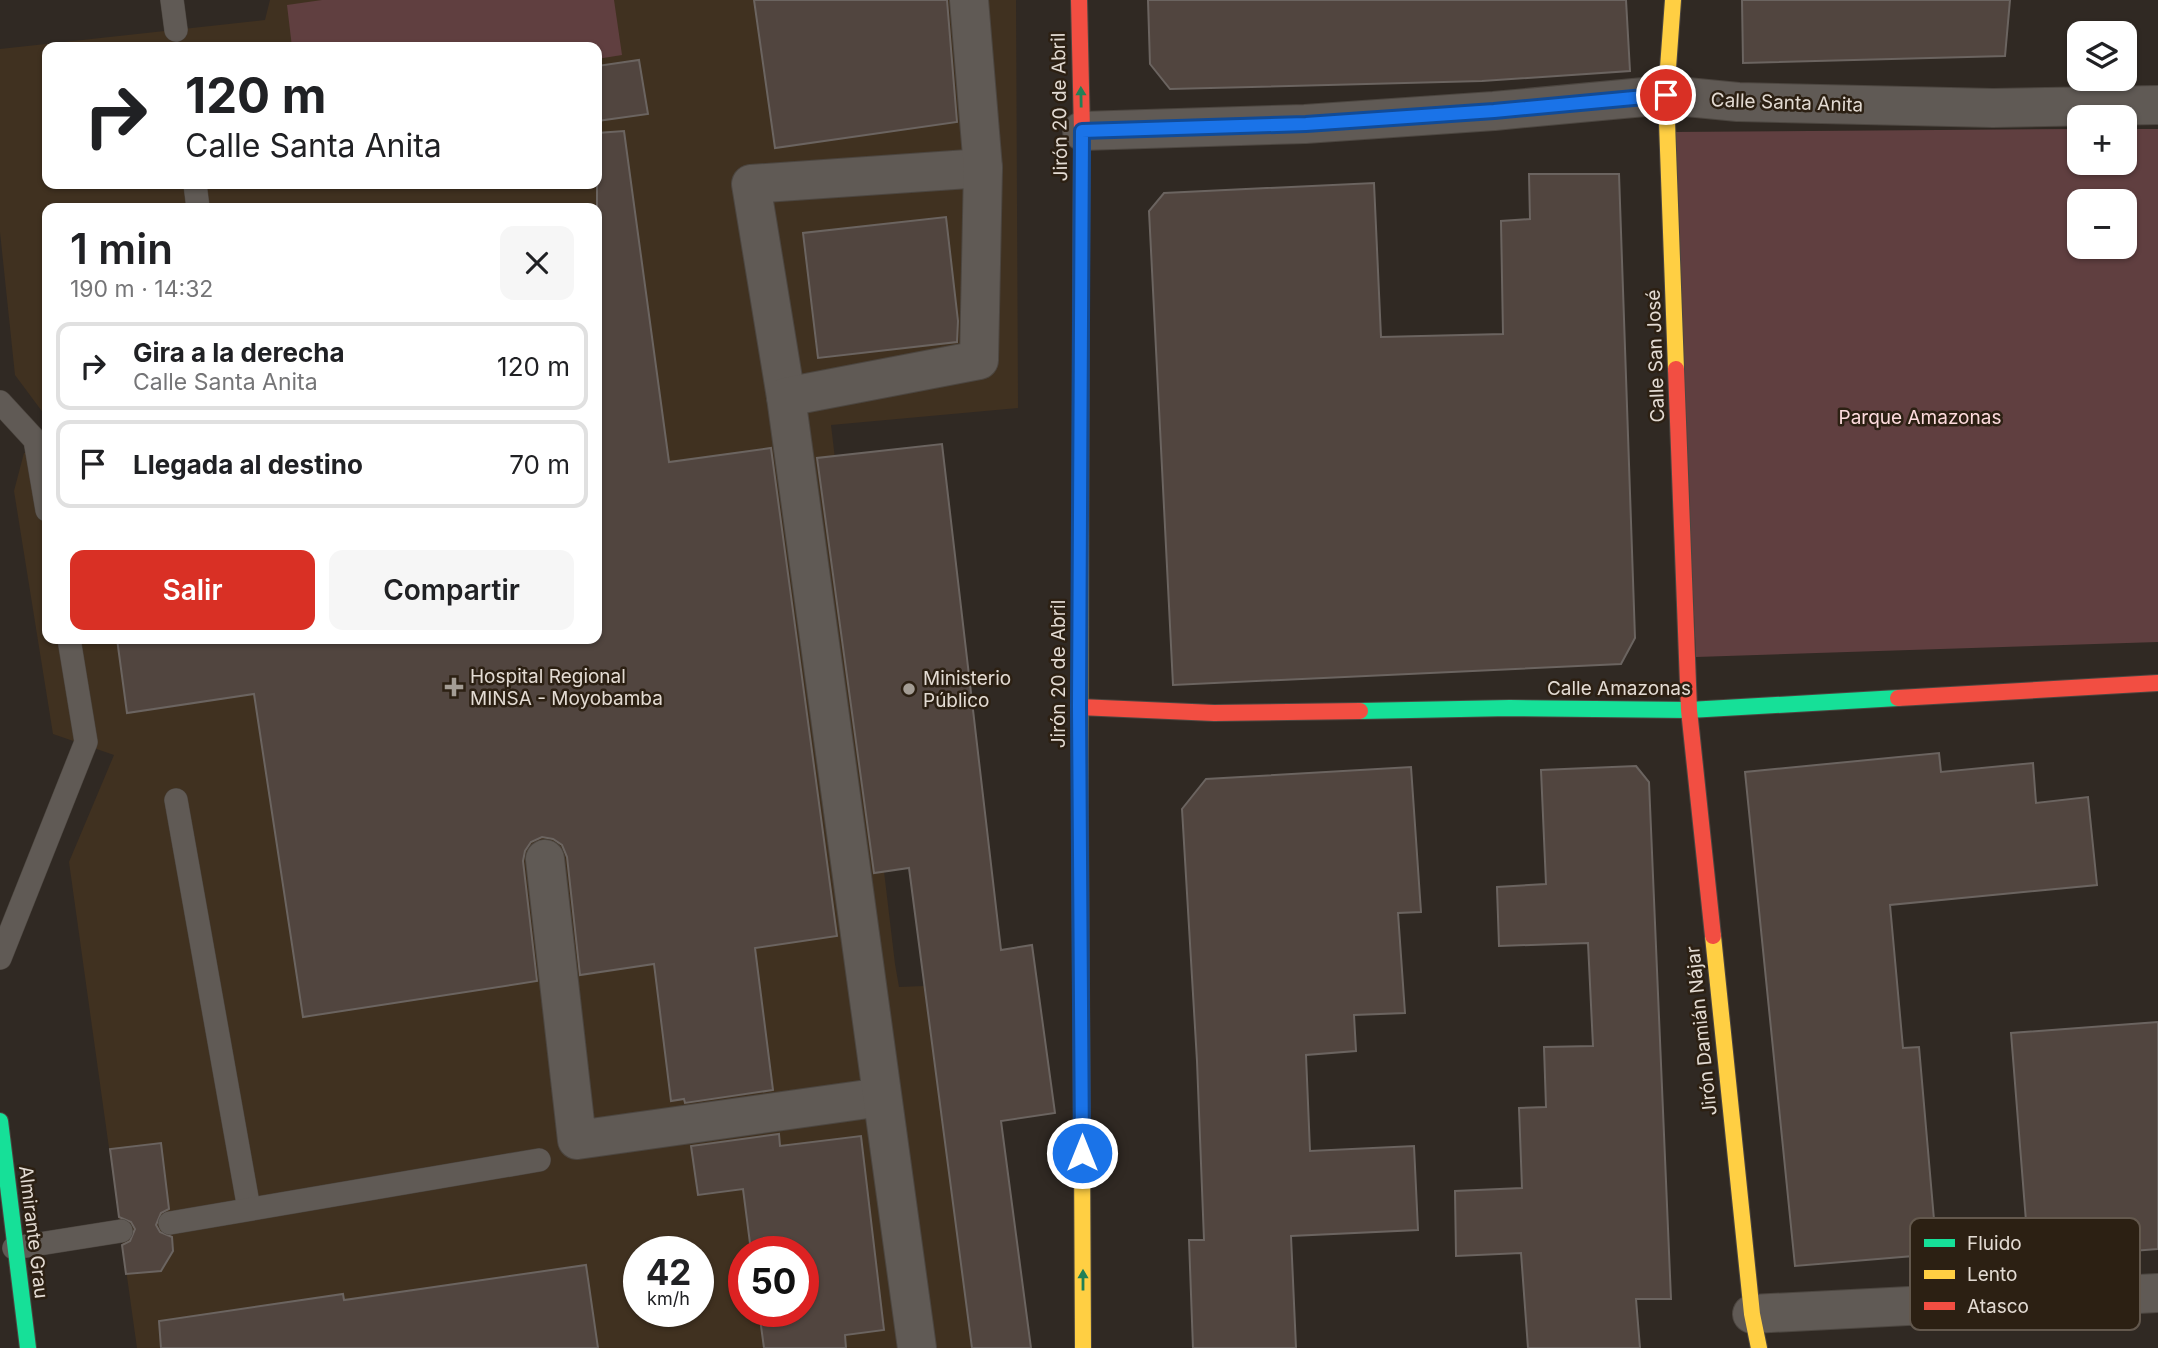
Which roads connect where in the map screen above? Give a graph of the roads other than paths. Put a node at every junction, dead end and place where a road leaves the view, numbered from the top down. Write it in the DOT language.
graph roads {
  1 [pos="172,0"];
  2 [pos="969,0"];
  3 [pos="1079,0"];
  4 [pos="1673,0"];
  5 [pos="176,30"];
  6 [pos="1666,95"];
  7 [pos="2158,105"];
  8 [pos="1082,131"];
  9 [pos="983,169"];
  10 [pos="786,397"];
  11 [pos="0,402"];
  12 [pos="42,481"];
  13 [pos="70,644"];
  14 [pos="2158,683"];
  15 [pos="1079,707"];
  16 [pos="1689,710"];
  17 [pos="176,800"];
  18 [pos="545,859"];
  19 [pos="0,958"];
  20 [pos="882,1097"];
  21 [pos="1,1139"];
  22 [pos="539,1160"];
  23 [pos="248,1209"];
  24 [pos="170,1223"];
  25 [pos="121,1231"];
  26 [pos="15,1248"];
  27 [pos="2158,1293"];
  28 [pos="2140,1295"];
  29 [pos="1910,1316"];
  30 [pos="1755,1331"];
  31 [pos="28,1348"];
  32 [pos="916,1348"];
  33 [pos="1083,1348"];
  1 -- 5 [label="lane"];
  2 -- 9 [label="street"];
  8 -- 3 [label="street, Jirón 20 de Abril, one-way"];
  4 -- 6 [label="street, Calle San José"];
  6 -- 7 [label="street, Calle Santa Anita"];
  6 -- 8 [label="street, Calle Santa Anita"];
  6 -- 16 [label="street, Calle San José"];
  8 -- 15 [label="street, Jirón 20 de Abril"];
  9 -- 10 [label="street"];
  9 -- 10 [label="street"];
  10 -- 20 [label="street"];
  11 -- 12 [label="lane"];
  13 -- 19 [label="lane"];
  14 -- 16 [label="street, Calle Amazonas"];
  15 -- 16 [label="street, Calle Amazonas"];
  33 -- 15 [label="street, Jirón 20 de Abril, one-way"];
  16 -- 30 [label="street, Jirón Damián Nájar"];
  17 -- 23 [label="lane"];
  18 -- 20 [label="street"];
  20 -- 32 [label="street"];
  21 -- 26 [label="street, Almirante Grau"];
  22 -- 23 [label="lane"];
  23 -- 24 [label="lane"];
  25 -- 26 [label="lane"];
  26 -- 31 [label="street, Almirante Grau"];
  27 -- 28 [label="street"];
  29 -- 30 [label="street"];
}
